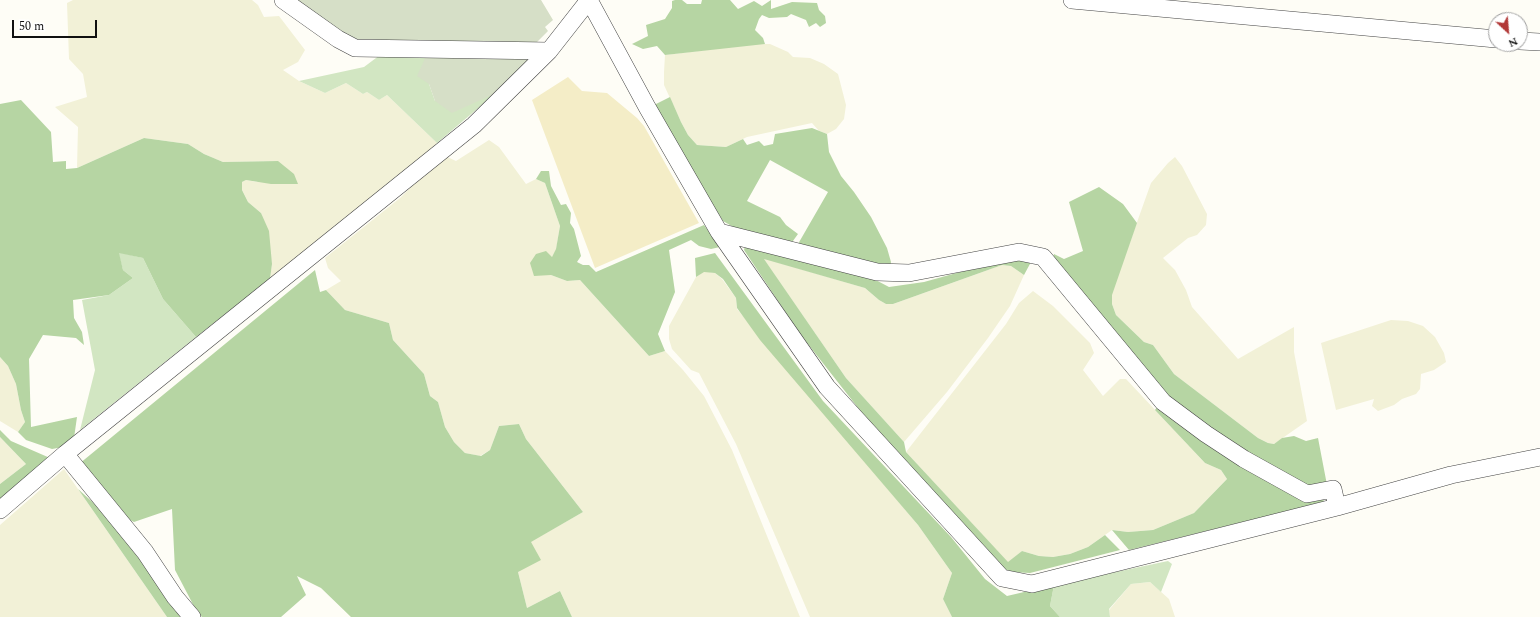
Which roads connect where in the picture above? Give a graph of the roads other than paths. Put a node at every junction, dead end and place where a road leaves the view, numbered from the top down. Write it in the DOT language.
graph roads {
  1 [pos="284,0"];
  2 [pos="589,0"];
  3 [pos="1072,0"];
  4 [pos="1488,38"];
  5 [pos="1528,41"];
  6 [pos="1540,42"];
  7 [pos="549,51"];
  8 [pos="720,232"];
  9 [pos="65,454"];
  10 [pos="1540,457"];
  11 [pos="1337,507"];
  12 [pos="0,510"];
  13 [pos="192,617"];
  1 -- 7 [label="street"];
  2 -- 7 [label="street"];
  2 -- 8 [label="street"];
  3 -- 4 [label="street"];
  5 -- 6 [label="street"];
  7 -- 9 [label="street"];
  8 -- 11 [label="street"];
  8 -- 11 [label="street"];
  9 -- 12 [label="street"];
  9 -- 13 [label="street"];
  10 -- 11 [label="street"];
}
